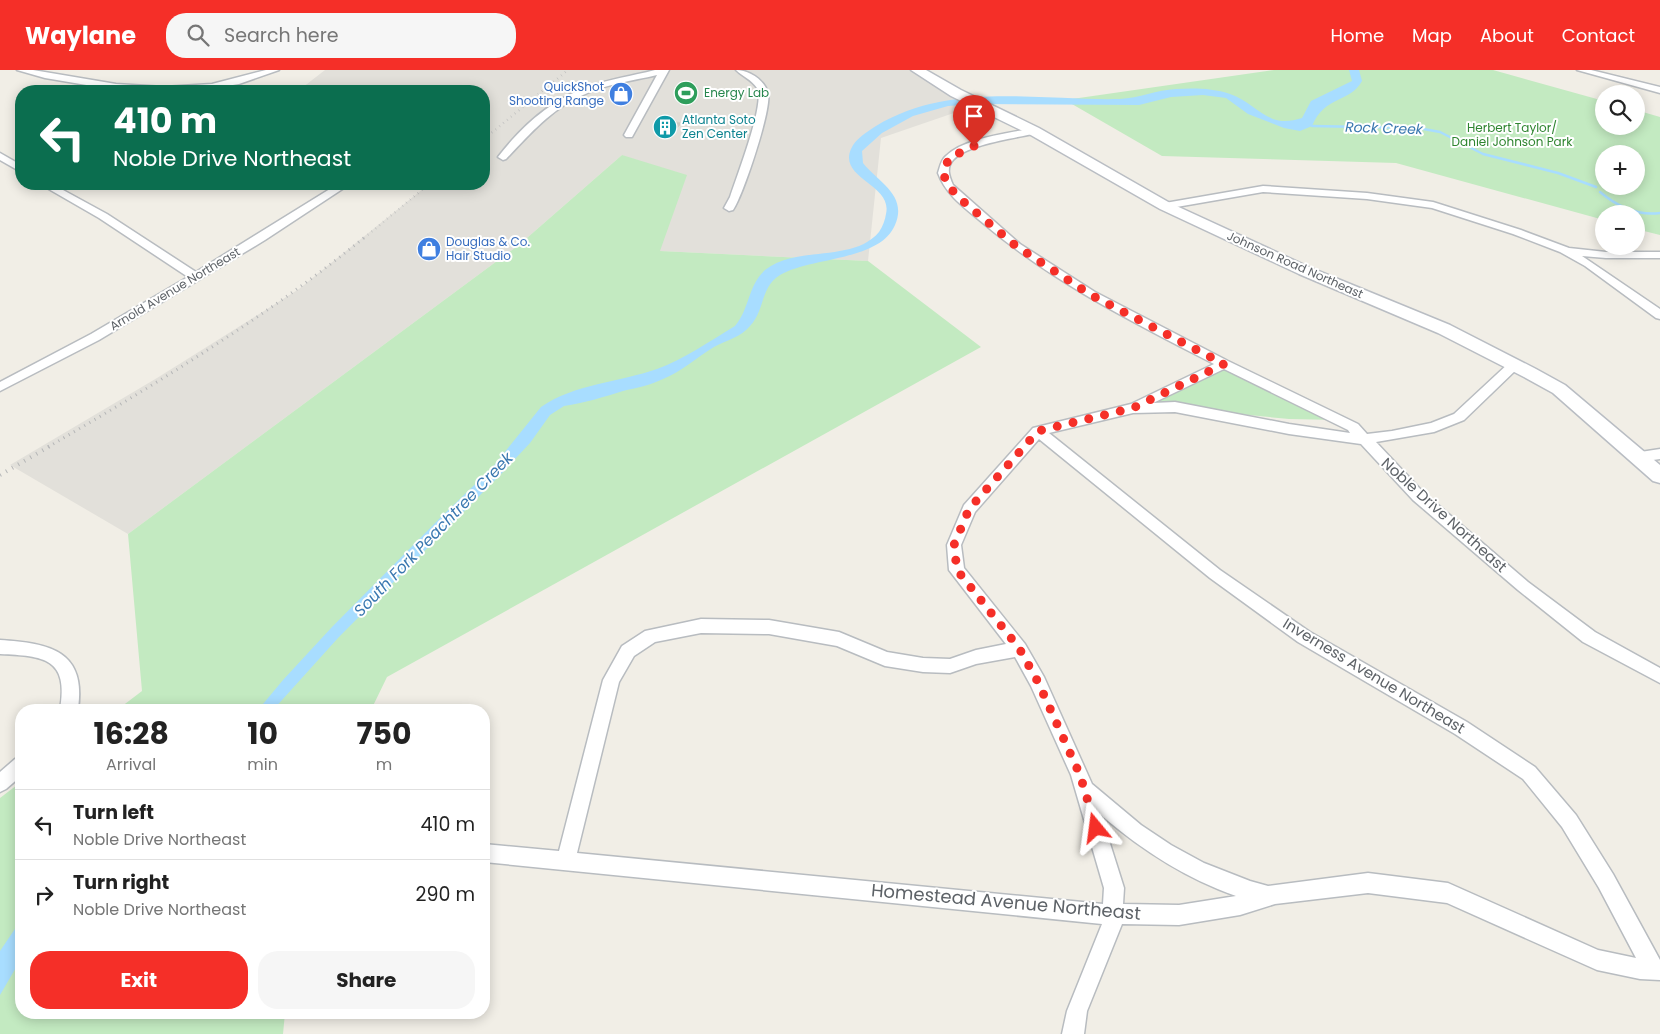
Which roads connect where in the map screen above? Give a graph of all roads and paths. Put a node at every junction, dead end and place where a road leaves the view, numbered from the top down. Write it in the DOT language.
graph roads {
  1 [pos="21,70"];
  2 [pos="275,70"];
  3 [pos="664,70"];
  4 [pos="740,70"];
  5 [pos="917,70"];
  6 [pos="1581,70"];
  7 [pos="97,85"];
  8 [pos="220,85"];
  9 [pos="1660,90"];
  10 [pos="1034,131"];
  11 [pos="629,135"];
  12 [pos="0,156"];
  13 [pos="503,156"];
  14 [pos="15,165"];
  15 [pos="56,190"];
  16 [pos="336,190"];
  17 [pos="1165,206"];
  18 [pos="729,208"];
  19 [pos="1564,250"];
  20 [pos="1595,254"];
  21 [pos="1606,255"];
  22 [pos="1660,256"];
  23 [pos="1605,275"];
  24 [pos="196,277"];
  25 [pos="1660,315"];
  26 [pos="1224,364"];
  27 [pos="1514,365"];
  28 [pos="0,387"];
  29 [pos="1133,408"];
  30 [pos="1038,431"];
  31 [pos="1362,439"];
  32 [pos="1660,454"];
  33 [pos="1639,457"];
  34 [pos="1660,476"];
  35 [pos="0,647"];
  36 [pos="1019,648"];
  37 [pos="1660,676"];
  38 [pos="71,704"];
  39 [pos="15,770"];
  40 [pos="0,783"];
  41 [pos="1084,789"];
  42 [pos="490,854"];
  43 [pos="566,860"];
  44 [pos="1268,896"];
  45 [pos="1114,914"];
  46 [pos="1657,970"];
  47 [pos="1073,1034"];
  1 -- 7 [label="street"];
  2 -- 8 [label="street"];
  3 -- 11 [label="street"];
  3 -- 13 [label="street"];
  4 -- 18 [label="street"];
  5 -- 10 [label="street, Johnson Road Northeast"];
  6 -- 9 [label="street"];
  10 -- 17 [label="street, Johnson Road Northeast"];
  10 -- 26 [label="street, Noble Drive Northeast"];
  12 -- 14 [label="street"];
  15 -- 24 [label="street"];
  16 -- 24 [label="street, Arnold Avenue Northeast"];
  17 -- 19 [label="street"];
  17 -- 27 [label="street, Johnson Road Northeast"];
  19 -- 20 [label="street"];
  19 -- 23 [label="street"];
  21 -- 22 [label="street"];
  21 -- 23 [label="street"];
  23 -- 25 [label="street"];
  24 -- 28 [label="street, Arnold Avenue Northeast"];
  26 -- 29 [label="street"];
  26 -- 31 [label="street, Noble Drive Northeast"];
  27 -- 31 [label="street"];
  27 -- 33 [label="street, Johnson Road Northeast"];
  29 -- 30 [label="street"];
  29 -- 31 [label="street"];
  30 -- 36 [label="street"];
  30 -- 46 [label="street, Inverness Avenue Northeast"];
  31 -- 37 [label="street, Noble Drive Northeast"];
  32 -- 33 [label="street"];
  33 -- 34 [label="street, Johnson Road Northeast"];
  35 -- 38 [label="street"];
  36 -- 41 [label="street"];
  36 -- 43 [label="street"];
  39 -- 40 [label="street"];
  41 -- 44 [label="street"];
  41 -- 45 [label="street"];
  42 -- 43 [label="street, Homestead Avenue Northeast"];
  43 -- 45 [label="street, Homestead Avenue Northeast"];
  44 -- 45 [label="street, Homestead Avenue Northeast"];
  44 -- 46 [label="street, Homestead Avenue Northeast"];
  45 -- 47 [label="street"];
}
